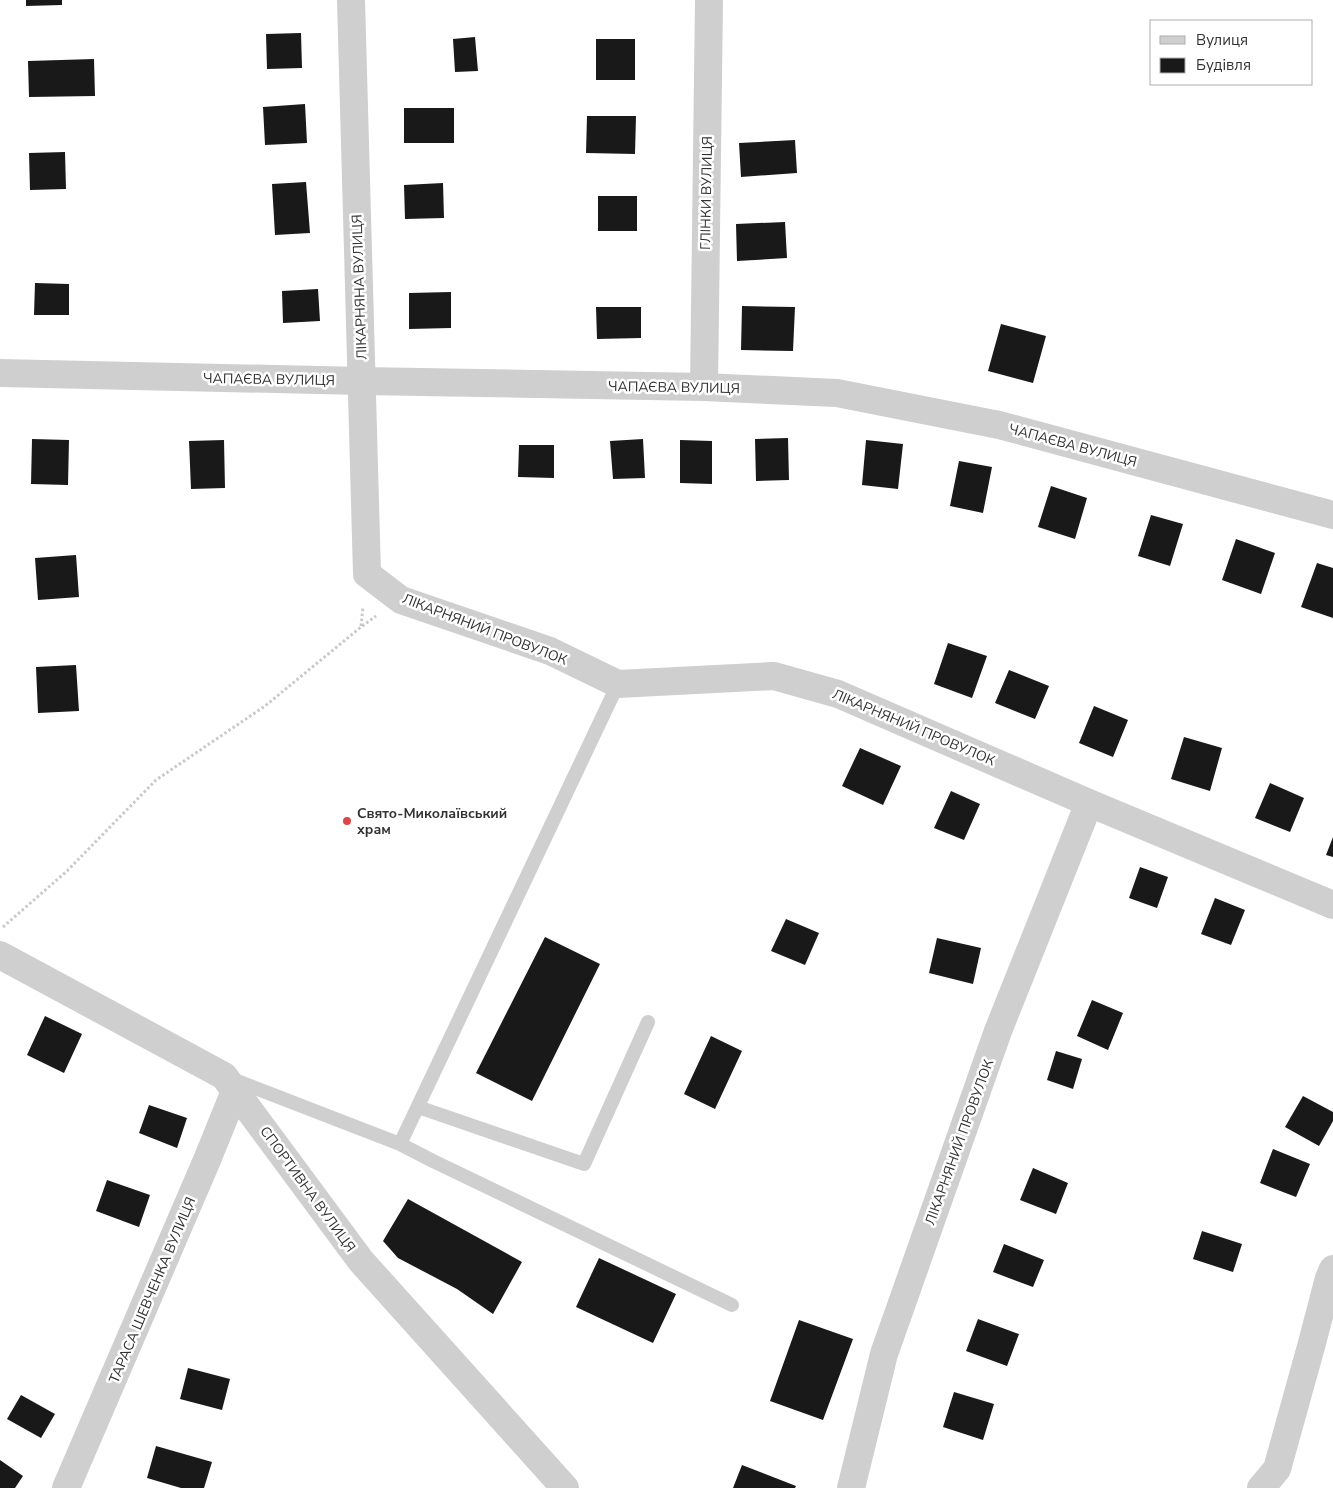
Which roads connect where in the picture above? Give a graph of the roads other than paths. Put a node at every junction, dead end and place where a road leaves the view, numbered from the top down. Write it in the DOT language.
graph roads {
  1 [pos="351,0"];
  2 [pos="709,0"];
  3 [pos="0,373"];
  4 [pos="362,381"];
  5 [pos="704,386"];
  6 [pos="1333,515"];
  7 [pos="368,574"];
  8 [pos="618,684"];
  9 [pos="1089,803"];
  10 [pos="1333,905"];
  11 [pos="0,955"];
  12 [pos="648,1022"];
  13 [pos="230,1083"];
  14 [pos="418,1107"];
  15 [pos="400,1144"];
  16 [pos="1333,1269"];
  17 [pos="732,1305"];
  18 [pos="66,1488"];
  19 [pos="565,1488"];
  20 [pos="851,1488"];
  21 [pos="1261,1488"];
  1 -- 4 [label="street, ЛІКАРНЯНА ВУЛИЦЯ"];
  2 -- 5 [label="street, ГЛІНКИ ВУЛИЦЯ"];
  3 -- 4 [label="street, ЧАПАЄВА ВУЛИЦЯ"];
  4 -- 5 [label="street, ЧАПАЄВА ВУЛИЦЯ"];
  4 -- 7 [label="street, ЛІКАРНЯНА ВУЛИЦЯ"];
  5 -- 6 [label="street, ЧАПАЄВА ВУЛИЦЯ"];
  7 -- 8 [label="street, ЛІКАРНЯНИЙ ПРОВУЛОК"];
  8 -- 9 [label="street, ЛІКАРНЯНИЙ ПРОВУЛОК"];
  8 -- 14 [label="lane"];
  9 -- 10 [label="street, ЛІКАРНЯНИЙ ПРОВУЛОК"];
  9 -- 20 [label="street, ЛІКАРНЯНИЙ ПРОВУЛОК"];
  11 -- 13 [label="street, СПОРТИВНА ВУЛИЦЯ"];
  12 -- 14 [label="lane"];
  13 -- 15 [label="lane"];
  13 -- 18 [label="street, ТАРАСА ШЕВЧЕНКА ВУЛИЦЯ"];
  13 -- 19 [label="street, СПОРТИВНА ВУЛИЦЯ"];
  14 -- 15 [label="lane"];
  15 -- 17 [label="lane"];
  16 -- 21 [label="street"];
}
